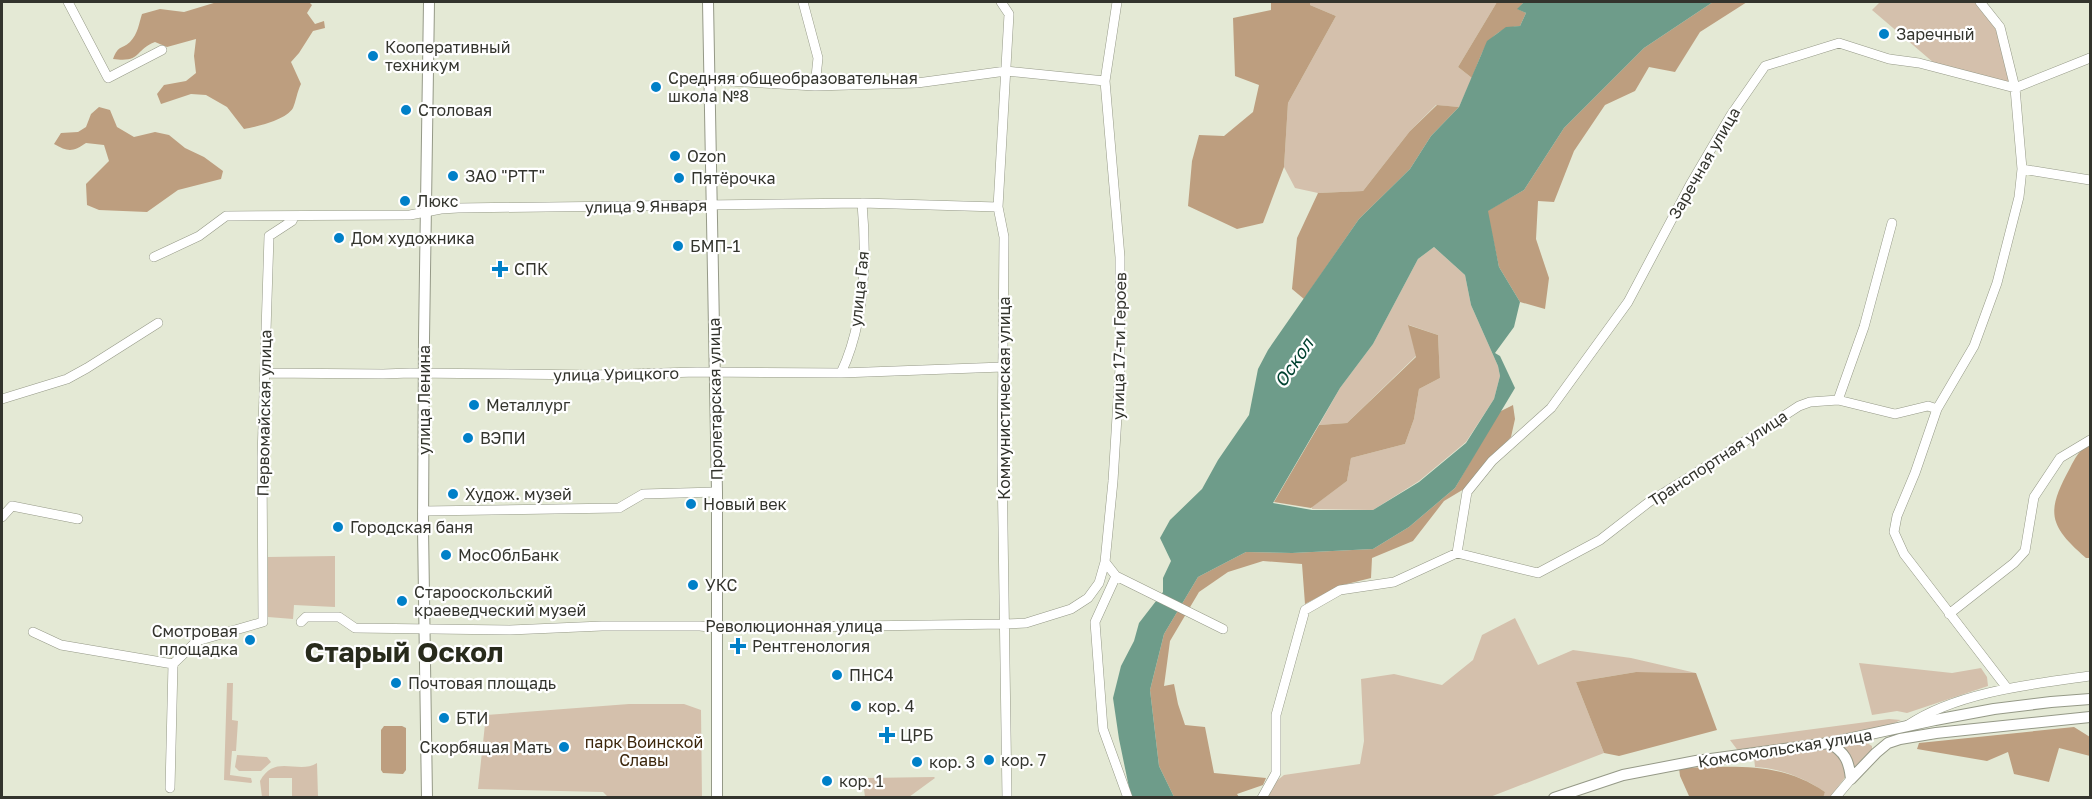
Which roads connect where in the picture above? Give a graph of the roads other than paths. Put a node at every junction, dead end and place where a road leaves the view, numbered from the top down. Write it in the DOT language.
graph roads {
  1 [pos="68,2"];
  2 [pos="429,2"];
  3 [pos="708,2"];
  4 [pos="803,2"];
  5 [pos="1001,2"];
  6 [pos="1117,2"];
  7 [pos="1980,2"];
  8 [pos="162,50"];
  9 [pos="2091,58"];
  10 [pos="1006,71"];
  11 [pos="711,80"];
  12 [pos="1105,81"];
  13 [pos="815,86"];
  14 [pos="2015,88"];
  15 [pos="2022,169"];
  16 [pos="2091,180"];
  17 [pos="862,203"];
  18 [pos="711,205"];
  19 [pos="998,207"];
  20 [pos="425,212"];
  21 [pos="294,217"];
  22 [pos="1892,223"];
  23 [pos="153,257"];
  24 [pos="158,323"];
  25 [pos="1003,367"];
  26 [pos="265,373"];
  27 [pos="424,373"];
  28 [pos="715,373"];
  29 [pos="841,373"];
  30 [pos="2,399"];
  31 [pos="1838,400"];
  32 [pos="1937,409"];
  33 [pos="2091,440"];
  34 [pos="717,492"];
  35 [pos="423,511"];
  36 [pos="2,517"];
  37 [pos="78,519"];
  38 [pos="1457,553"];
  39 [pos="1105,562"];
  40 [pos="1116,576"];
  41 [pos="1949,614"];
  42 [pos="301,622"];
  43 [pos="1005,624"];
  44 [pos="717,628"];
  45 [pos="1223,629"];
  46 [pos="424,630"];
  47 [pos="33,632"];
  48 [pos="174,664"];
  49 [pos="2091,676"];
  50 [pos="2007,688"];
  51 [pos="2091,699"];
  52 [pos="2091,717"];
  53 [pos="1935,720"];
  54 [pos="1906,726"];
  55 [pos="1936,732"];
  56 [pos="1829,743"];
  57 [pos="1851,778"];
  58 [pos="170,788"];
  59 [pos="427,798"];
  60 [pos="717,798"];
  61 [pos="1007,798"];
  62 [pos="1128,798"];
  63 [pos="1262,798"];
  64 [pos="1554,798"];
  65 [pos="1835,798"];
  1 -- 8 [label="street"];
  2 -- 20 [label="main road, улица Ленина"];
  3 -- 11 [label="main road, Пролетарская улица"];
  4 -- 13 [label="street"];
  5 -- 10 [label="street, Коммунистическая улица"];
  6 -- 12 [label="street, улица 17-ти Героев"];
  7 -- 14 [label="street"];
  9 -- 14 [label="street"];
  10 -- 12 [label="street"];
  10 -- 13 [label="street"];
  10 -- 19 [label="street, Коммунистическая улица"];
  11 -- 13 [label="street"];
  11 -- 18 [label="main road, Пролетарская улица"];
  12 -- 39 [label="street, улица 17-ти Героев"];
  14 -- 15 [label="street"];
  14 -- 38 [label="street, Заречная улица"];
  15 -- 16 [label="street"];
  15 -- 32 [label="street"];
  17 -- 18 [label="street, улица 9 Января"];
  17 -- 19 [label="street, улица 9 Января"];
  17 -- 29 [label="street, улица Гая"];
  18 -- 20 [label="street, улица 9 Января"];
  18 -- 28 [label="main road, Пролетарская улица"];
  19 -- 25 [label="street, Коммунистическая улица"];
  20 -- 21 [label="street, улица 9 Января"];
  20 -- 27 [label="main road, улица Ленина"];
  21 -- 23 [label="street, улица 9 Января"];
  21 -- 26 [label="street, Первомайская улица"];
  22 -- 31 [label="street"];
  24 -- 30 [label="street"];
  25 -- 29 [label="street, улица Урицкого"];
  25 -- 43 [label="street, Коммунистическая улица"];
  26 -- 27 [label="street, улица Урицкого"];
  26 -- 48 [label="street, Первомайская улица"];
  27 -- 28 [label="street, улица Урицкого"];
  27 -- 35 [label="main road, улица Ленина"];
  28 -- 29 [label="street, улица Урицкого"];
  28 -- 34 [label="main road, Пролетарская улица"];
  31 -- 32 [label="street, Транспортная улица"];
  31 -- 38 [label="street, Транспортная улица"];
  32 -- 41 [label="street"];
  33 -- 41 [label="street"];
  34 -- 35 [label="street"];
  34 -- 44 [label="main road, Пролетарская улица"];
  35 -- 46 [label="main road, улица Ленина"];
  36 -- 37 [label="street"];
  38 -- 63 [label="street"];
  39 -- 40 [label="street"];
  39 -- 43 [label="street, улица 17-ти Героев"];
  40 -- 45 [label="street"];
  40 -- 62 [label="street"];
  41 -- 50 [label="street"];
  42 -- 46 [label="street, Революционная улица"];
  43 -- 44 [label="street, Революционная улица"];
  43 -- 61 [label="street, Коммунистическая улица"];
  44 -- 46 [label="street, Революционная улица"];
  44 -- 60 [label="main road, Пролетарская улица"];
  46 -- 59 [label="main road, улица Ленина"];
  47 -- 48 [label="street"];
  48 -- 58 [label="street"];
  49 -- 50 [label="street"];
  50 -- 54 [label="street"];
  51 -- 53 [label="main road, Комсомольская улица"];
  52 -- 55 [label="main road"];
  53 -- 54 [label="main road, Комсомольская улица"];
  53 -- 55 [label="main road"];
  54 -- 56 [label="main road, Комсомольская улица"];
  55 -- 57 [label="main road"];
  56 -- 57 [label="main road"];
  56 -- 64 [label="main road, Комсомольская улица"];
  57 -- 65 [label="street"];
}
